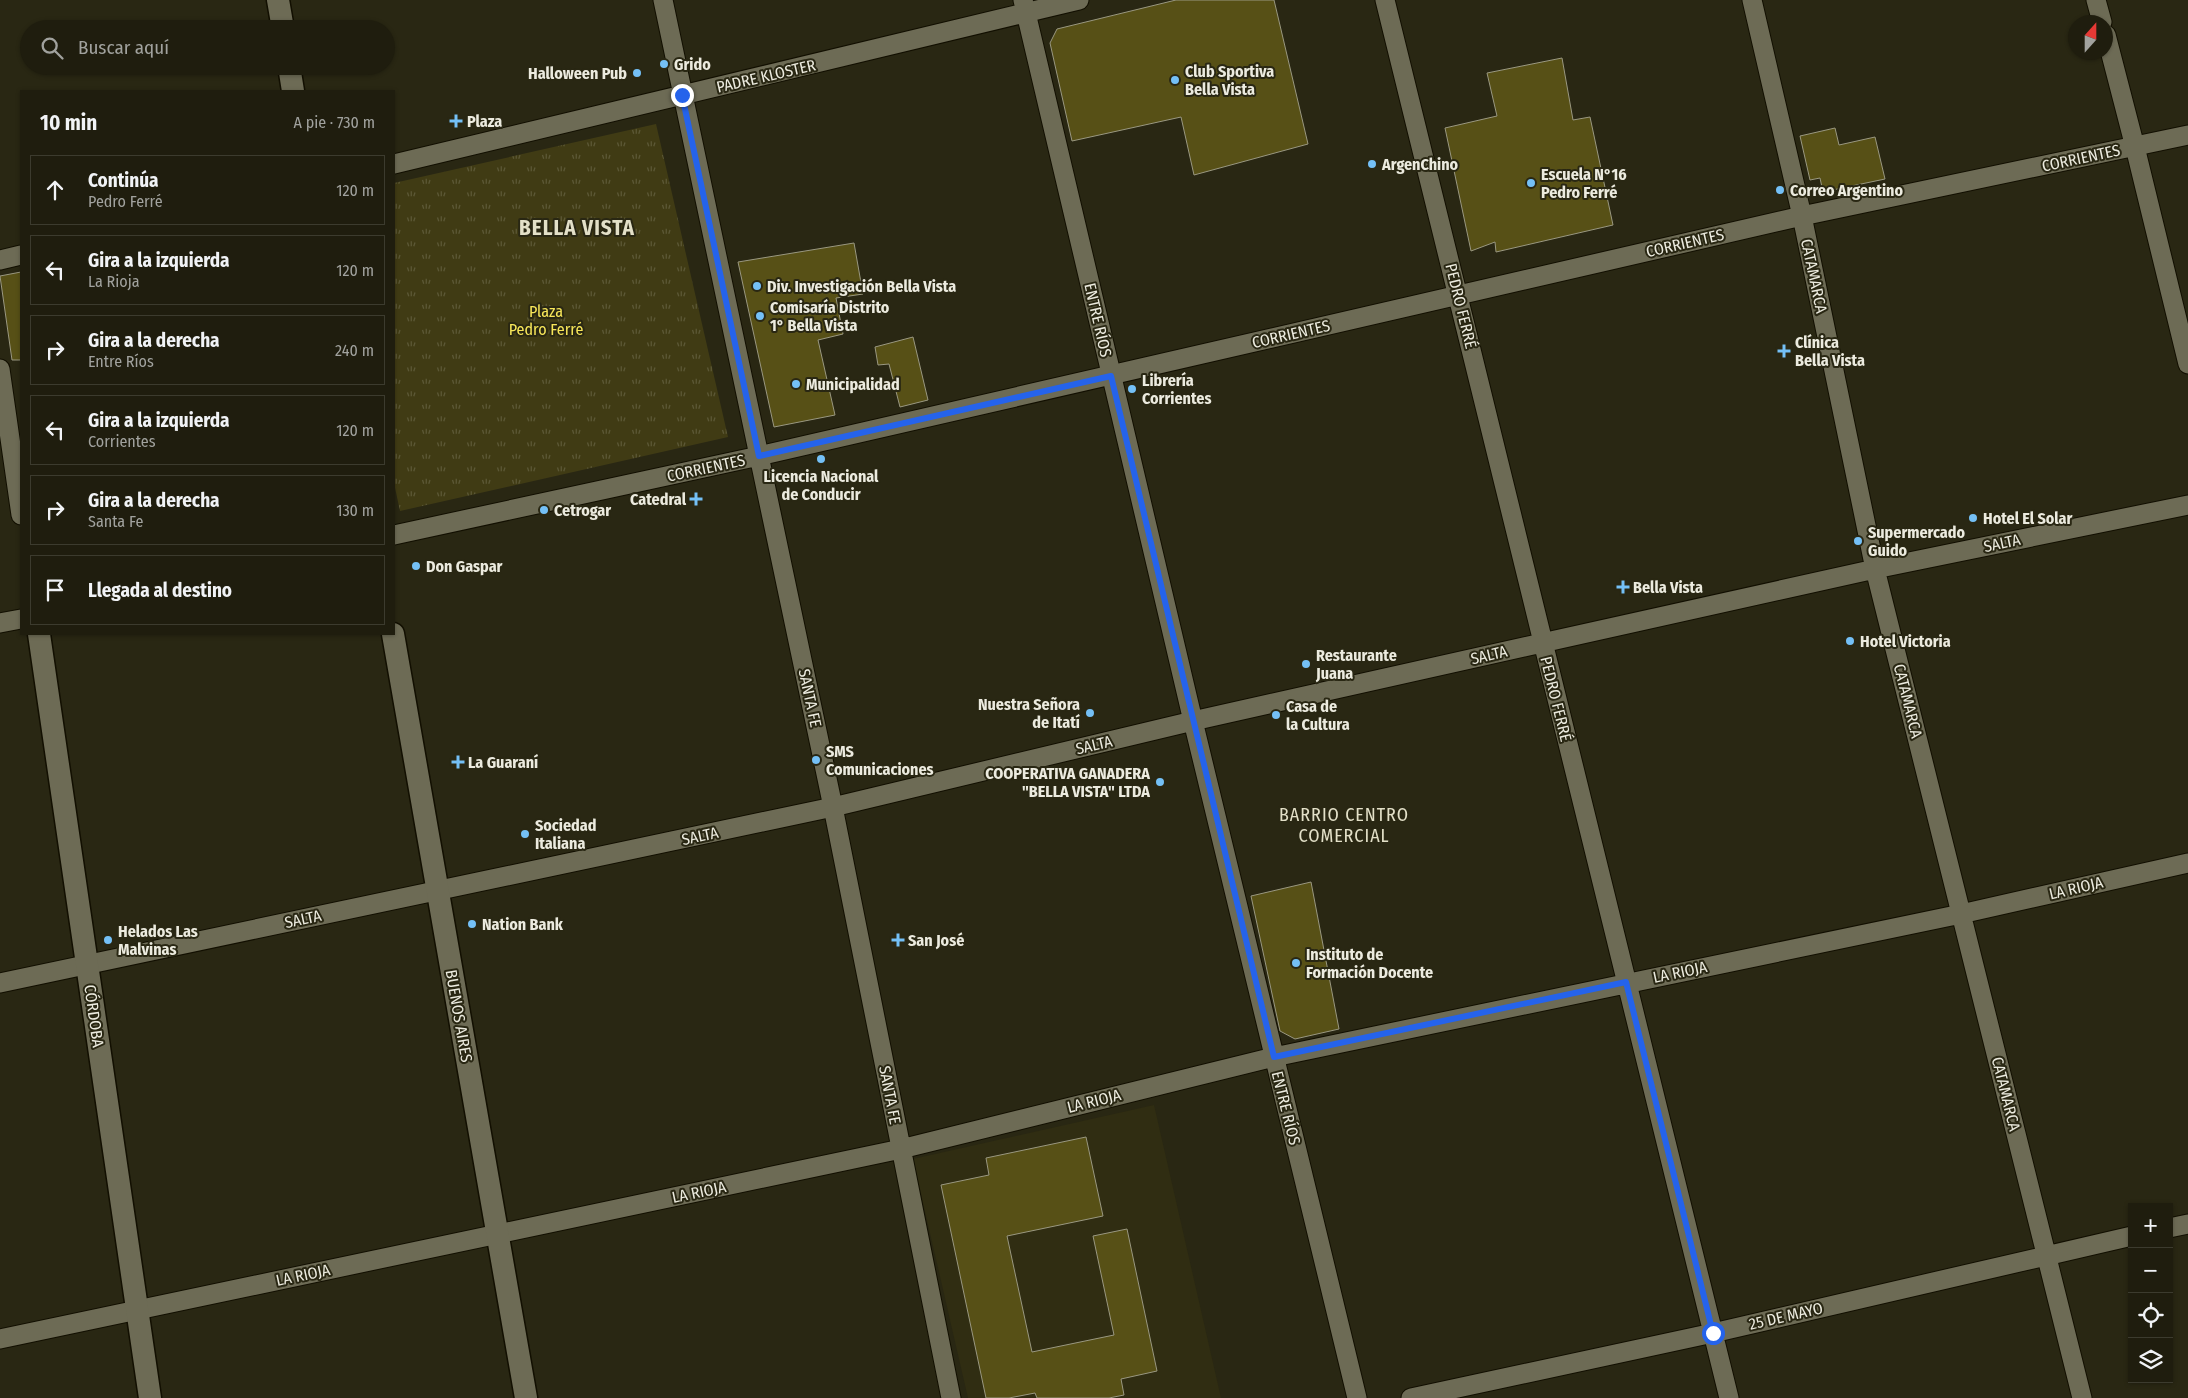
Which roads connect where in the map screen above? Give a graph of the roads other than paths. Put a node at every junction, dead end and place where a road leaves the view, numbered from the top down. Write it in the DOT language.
graph roads {
  1 [pos="278,0"];
  2 [pos="663,0"];
  3 [pos="1079,0"];
  4 [pos="1385,0"];
  5 [pos="1752,0"];
  6 [pos="2096,0"];
  7 [pos="1024,7"];
  8 [pos="2100,15"];
  9 [pos="281,20"];
  10 [pos="2113,60"];
  11 [pos="291,75"];
  12 [pos="294,90"];
  13 [pos="682,95"];
  14 [pos="2188,135"];
  15 [pos="2136,147"];
  16 [pos="395,164"];
  17 [pos="1802,216"];
  18 [pos="20,255"];
  19 [pos="0,260"];
  20 [pos="1459,295"];
  21 [pos="2188,364"];
  22 [pos="0,369"];
  23 [pos="1111,376"];
  24 [pos="759,456"];
  25 [pos="2188,505"];
  26 [pos="20,508"];
  27 [pos="395,535"];
  28 [pos="1875,569"];
  29 [pos="20,619"];
  30 [pos="0,623"];
  31 [pos="39,635"];
  32 [pos="393,635"];
  33 [pos="1542,643"];
  34 [pos="1193,721"];
  35 [pos="833,807"];
  36 [pos="2188,863"];
  37 [pos="437,892"];
  38 [pos="1961,914"];
  39 [pos="87,964"];
  40 [pos="1626,982"];
  41 [pos="0,983"];
  42 [pos="1274,1057"];
  43 [pos="900,1149"];
  44 [pos="2188,1224"];
  45 [pos="2173,1227"];
  46 [pos="497,1235"];
  47 [pos="2128,1237"];
  48 [pos="2046,1255"];
  49 [pos="136,1310"];
  50 [pos="1713,1333"];
  51 [pos="0,1339"];
  52 [pos="150,1398"];
  53 [pos="526,1398"];
  54 [pos="951,1398"];
  55 [pos="1357,1398"];
  56 [pos="1411,1398"];
  57 [pos="1729,1398"];
  58 [pos="2082,1398"];
  1 -- 9 [label="street"];
  2 -- 13 [label="street, SANTA FE"];
  3 -- 7 [label="street, PADRE KLOSTER"];
  4 -- 20 [label="street, PEDRO FERRÉ"];
  5 -- 17 [label="street, CATAMARCA"];
  6 -- 8 [label="street"];
  7 -- 13 [label="street, PADRE KLOSTER"];
  7 -- 23 [label="street, ENTRE RÍOS"];
  10 -- 15 [label="street"];
  11 -- 12 [label="street"];
  13 -- 16 [label="street, PADRE KLOSTER"];
  13 -- 24 [label="street, SANTA FE"];
  14 -- 15 [label="street, CORRIENTES"];
  15 -- 17 [label="street, CORRIENTES"];
  15 -- 21 [label="street"];
  17 -- 20 [label="street, CORRIENTES"];
  17 -- 28 [label="street, CATAMARCA"];
  18 -- 19 [label="street"];
  20 -- 23 [label="street, CORRIENTES"];
  20 -- 33 [label="street, PEDRO FERRÉ"];
  22 -- 26 [label="street"];
  23 -- 24 [label="street, CORRIENTES"];
  23 -- 34 [label="street, ENTRE RÍOS"];
  24 -- 27 [label="street, CORRIENTES"];
  24 -- 35 [label="street, SANTA FE"];
  25 -- 28 [label="street, SALTA"];
  28 -- 33 [label="street, SALTA"];
  28 -- 38 [label="street, CATAMARCA"];
  29 -- 30 [label="street"];
  31 -- 39 [label="street, CÓRDOBA"];
  32 -- 37 [label="street, BUENOS AIRES"];
  33 -- 34 [label="street, SALTA"];
  33 -- 40 [label="street, PEDRO FERRÉ"];
  34 -- 35 [label="street, SALTA"];
  34 -- 42 [label="street, ENTRE RÍOS"];
  35 -- 37 [label="street, SALTA"];
  35 -- 43 [label="street, SANTA FE"];
  36 -- 38 [label="street, LA RIOJA"];
  37 -- 39 [label="street, SALTA"];
  37 -- 46 [label="street, BUENOS AIRES"];
  38 -- 40 [label="street, LA RIOJA"];
  38 -- 48 [label="street, CATAMARCA"];
  39 -- 41 [label="street, SALTA"];
  39 -- 49 [label="street, CÓRDOBA"];
  40 -- 42 [label="street, LA RIOJA"];
  40 -- 50 [label="street, PEDRO FERRÉ"];
  42 -- 43 [label="street, LA RIOJA"];
  42 -- 55 [label="street, ENTRE RÍOS"];
  43 -- 46 [label="street, LA RIOJA"];
  43 -- 54 [label="street, SANTA FE"];
  44 -- 45 [label="street"];
  46 -- 49 [label="street, LA RIOJA"];
  46 -- 53 [label="street, BUENOS AIRES"];
  47 -- 48 [label="street, 25 DE MAYO"];
  48 -- 50 [label="street, 25 DE MAYO"];
  48 -- 58 [label="street, CATAMARCA"];
  49 -- 51 [label="street, LA RIOJA"];
  49 -- 52 [label="street, CÓRDOBA"];
  50 -- 56 [label="street, 25 DE MAYO"];
  50 -- 57 [label="street, PEDRO FERRÉ"];
}
